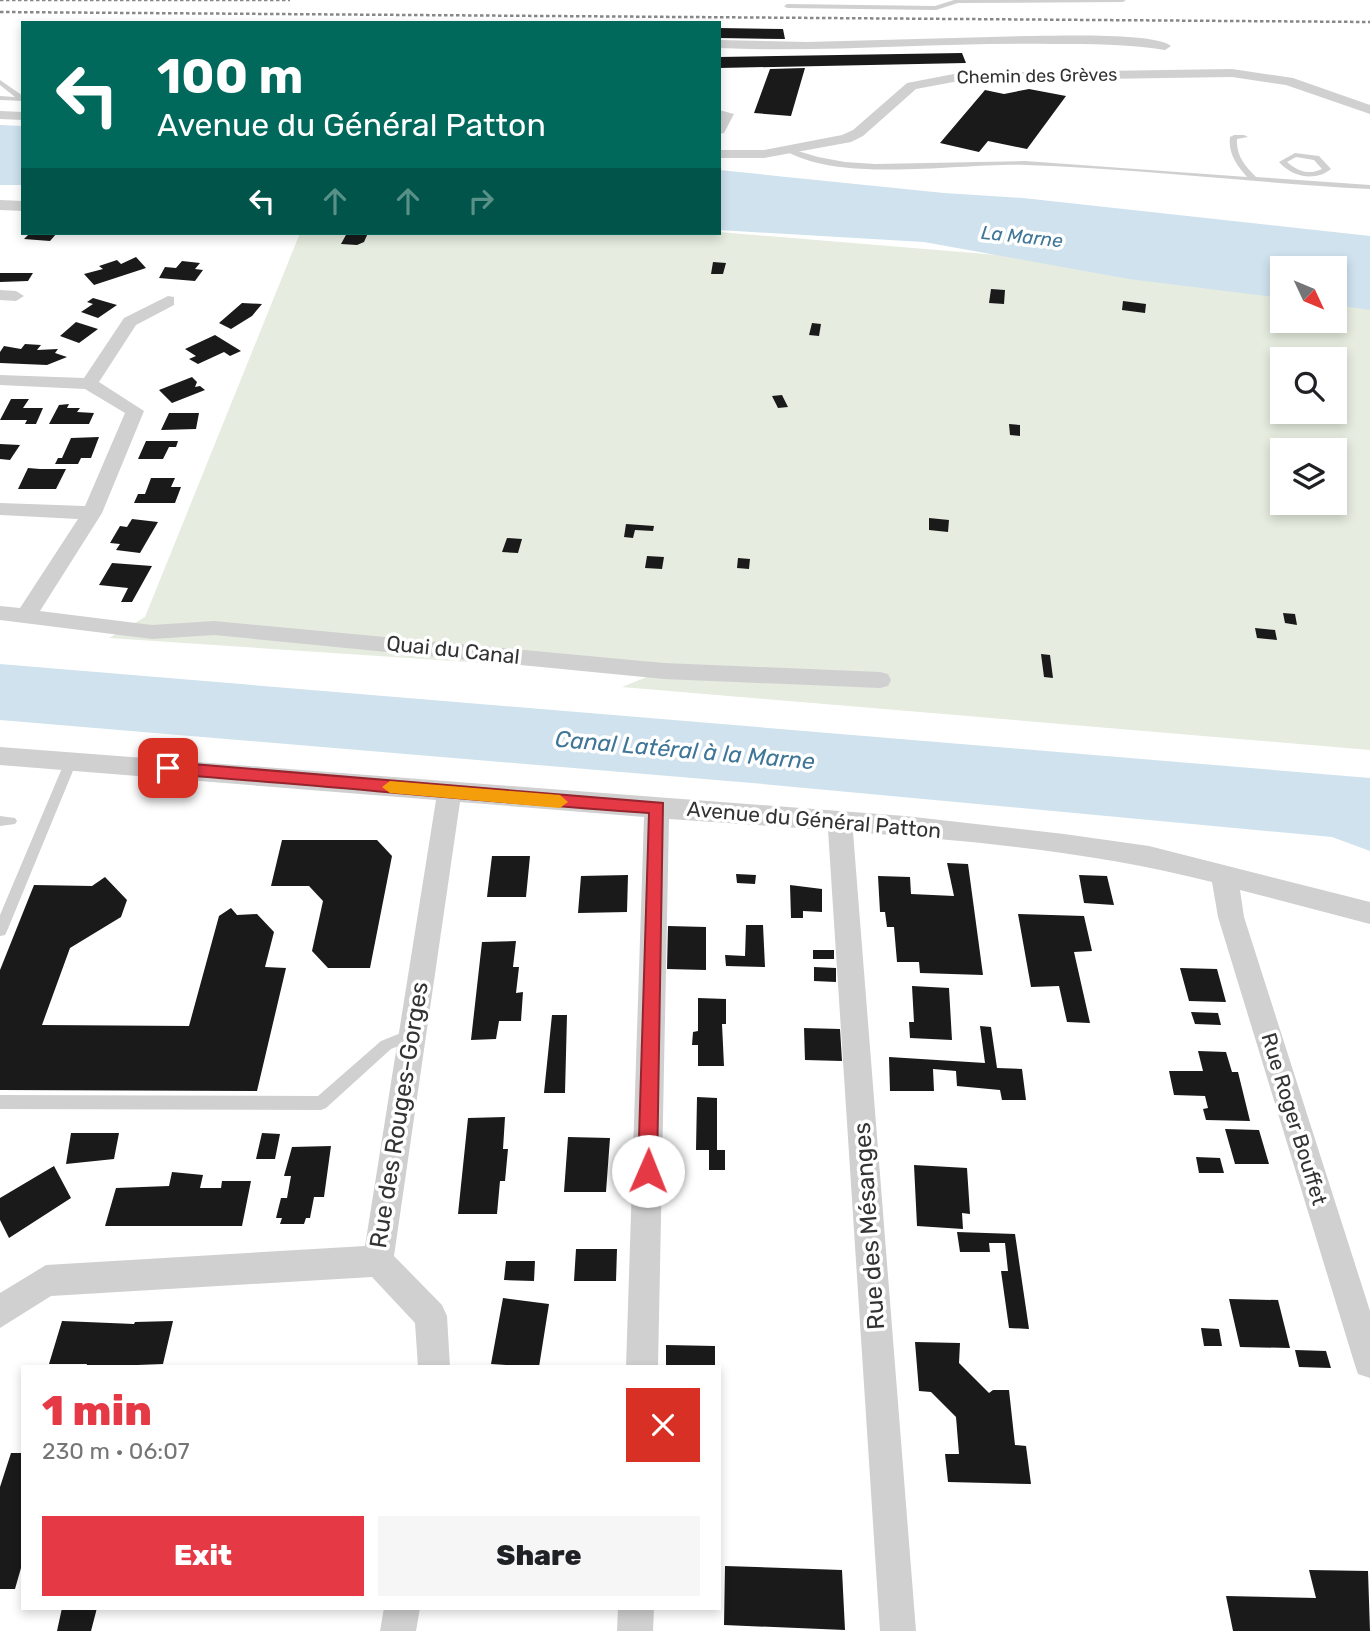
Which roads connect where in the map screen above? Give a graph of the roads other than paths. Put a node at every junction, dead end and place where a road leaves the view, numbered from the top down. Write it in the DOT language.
graph roads {
  1 [pos="1123,0"];
  2 [pos="787,6"];
  3 [pos="721,44"];
  4 [pos="1165,46"];
  5 [pos="0,82"];
  6 [pos="0,98"];
  7 [pos="21,98"];
  8 [pos="21,99"];
  9 [pos="1370,110"];
  10 [pos="721,114"];
  11 [pos="0,115"];
  12 [pos="21,116"];
  13 [pos="721,126"];
  14 [pos="1244,136"];
  15 [pos="788,150"];
  16 [pos="721,154"];
  17 [pos="1298,172"];
  18 [pos="1253,179"];
  19 [pos="1294,182"];
  20 [pos="1370,187"];
  21 [pos="0,205"];
  22 [pos="21,206"];
  23 [pos="168,301"];
  24 [pos="0,380"];
  25 [pos="89,384"];
  26 [pos="0,509"];
  27 [pos="92,513"];
  28 [pos="0,613"];
  29 [pos="26,615"];
  30 [pos="880,680"];
  31 [pos="0,756"];
  32 [pos="71,761"];
  33 [pos="449,793"];
  34 [pos="657,808"];
  35 [pos="840,822"];
  36 [pos="1222,875"];
  37 [pos="1370,913"];
  38 [pos="0,931"];
  39 [pos="411,1034"];
  40 [pos="0,1102"];
  41 [pos="378,1261"];
  42 [pos="0,1312"];
  43 [pos="1370,1362"];
  44 [pos="434,1365"];
  45 [pos="642,1365"];
  46 [pos="402,1610"];
  47 [pos="636,1610"];
  48 [pos="398,1631"];
  49 [pos="635,1631"];
  50 [pos="898,1631"];
  1 -- 2 [label="lane"];
  3 -- 4 [label="street"];
  5 -- 7 [label="lane"];
  6 -- 8 [label="lane"];
  9 -- 15 [label="street, Chemin des Grèves"];
  10 -- 13 [label="street"];
  11 -- 12 [label="street"];
  14 -- 18 [label="lane"];
  15 -- 16 [label="street, Chemin des Grèves"];
  15 -- 18 [label="lane"];
  17 -- 17 [label="lane"];
  17 -- 19 [label="lane"];
  18 -- 19 [label="lane"];
  19 -- 20 [label="lane"];
  21 -- 22 [label="street"];
  23 -- 25 [label="street"];
  24 -- 25 [label="street"];
  25 -- 27 [label="street"];
  26 -- 27 [label="street"];
  27 -- 29 [label="street"];
  28 -- 29 [label="street, Quai du Canal"];
  29 -- 30 [label="street, Quai du Canal"];
  31 -- 32 [label="street, Avenue du Général Patton"];
  32 -- 33 [label="street, Avenue du Général Patton"];
  32 -- 38 [label="lane"];
  33 -- 34 [label="street, Avenue du Général Patton"];
  33 -- 39 [label="street, Rue des Rouges-Gorges"];
  34 -- 35 [label="street, Avenue du Général Patton"];
  34 -- 45 [label="street"];
  35 -- 36 [label="street, Avenue du Général Patton"];
  35 -- 50 [label="street, Rue des Mésanges"];
  36 -- 37 [label="street, Avenue du Général Patton"];
  36 -- 43 [label="street, Rue Roger Bouffet"];
  39 -- 40 [label="lane"];
  39 -- 41 [label="street, Rue des Rouges-Gorges"];
  41 -- 42 [label="street, Rue des Rouges-Gorges"];
  41 -- 44 [label="street"];
  46 -- 48 [label="street"];
  47 -- 49 [label="street"];
}
